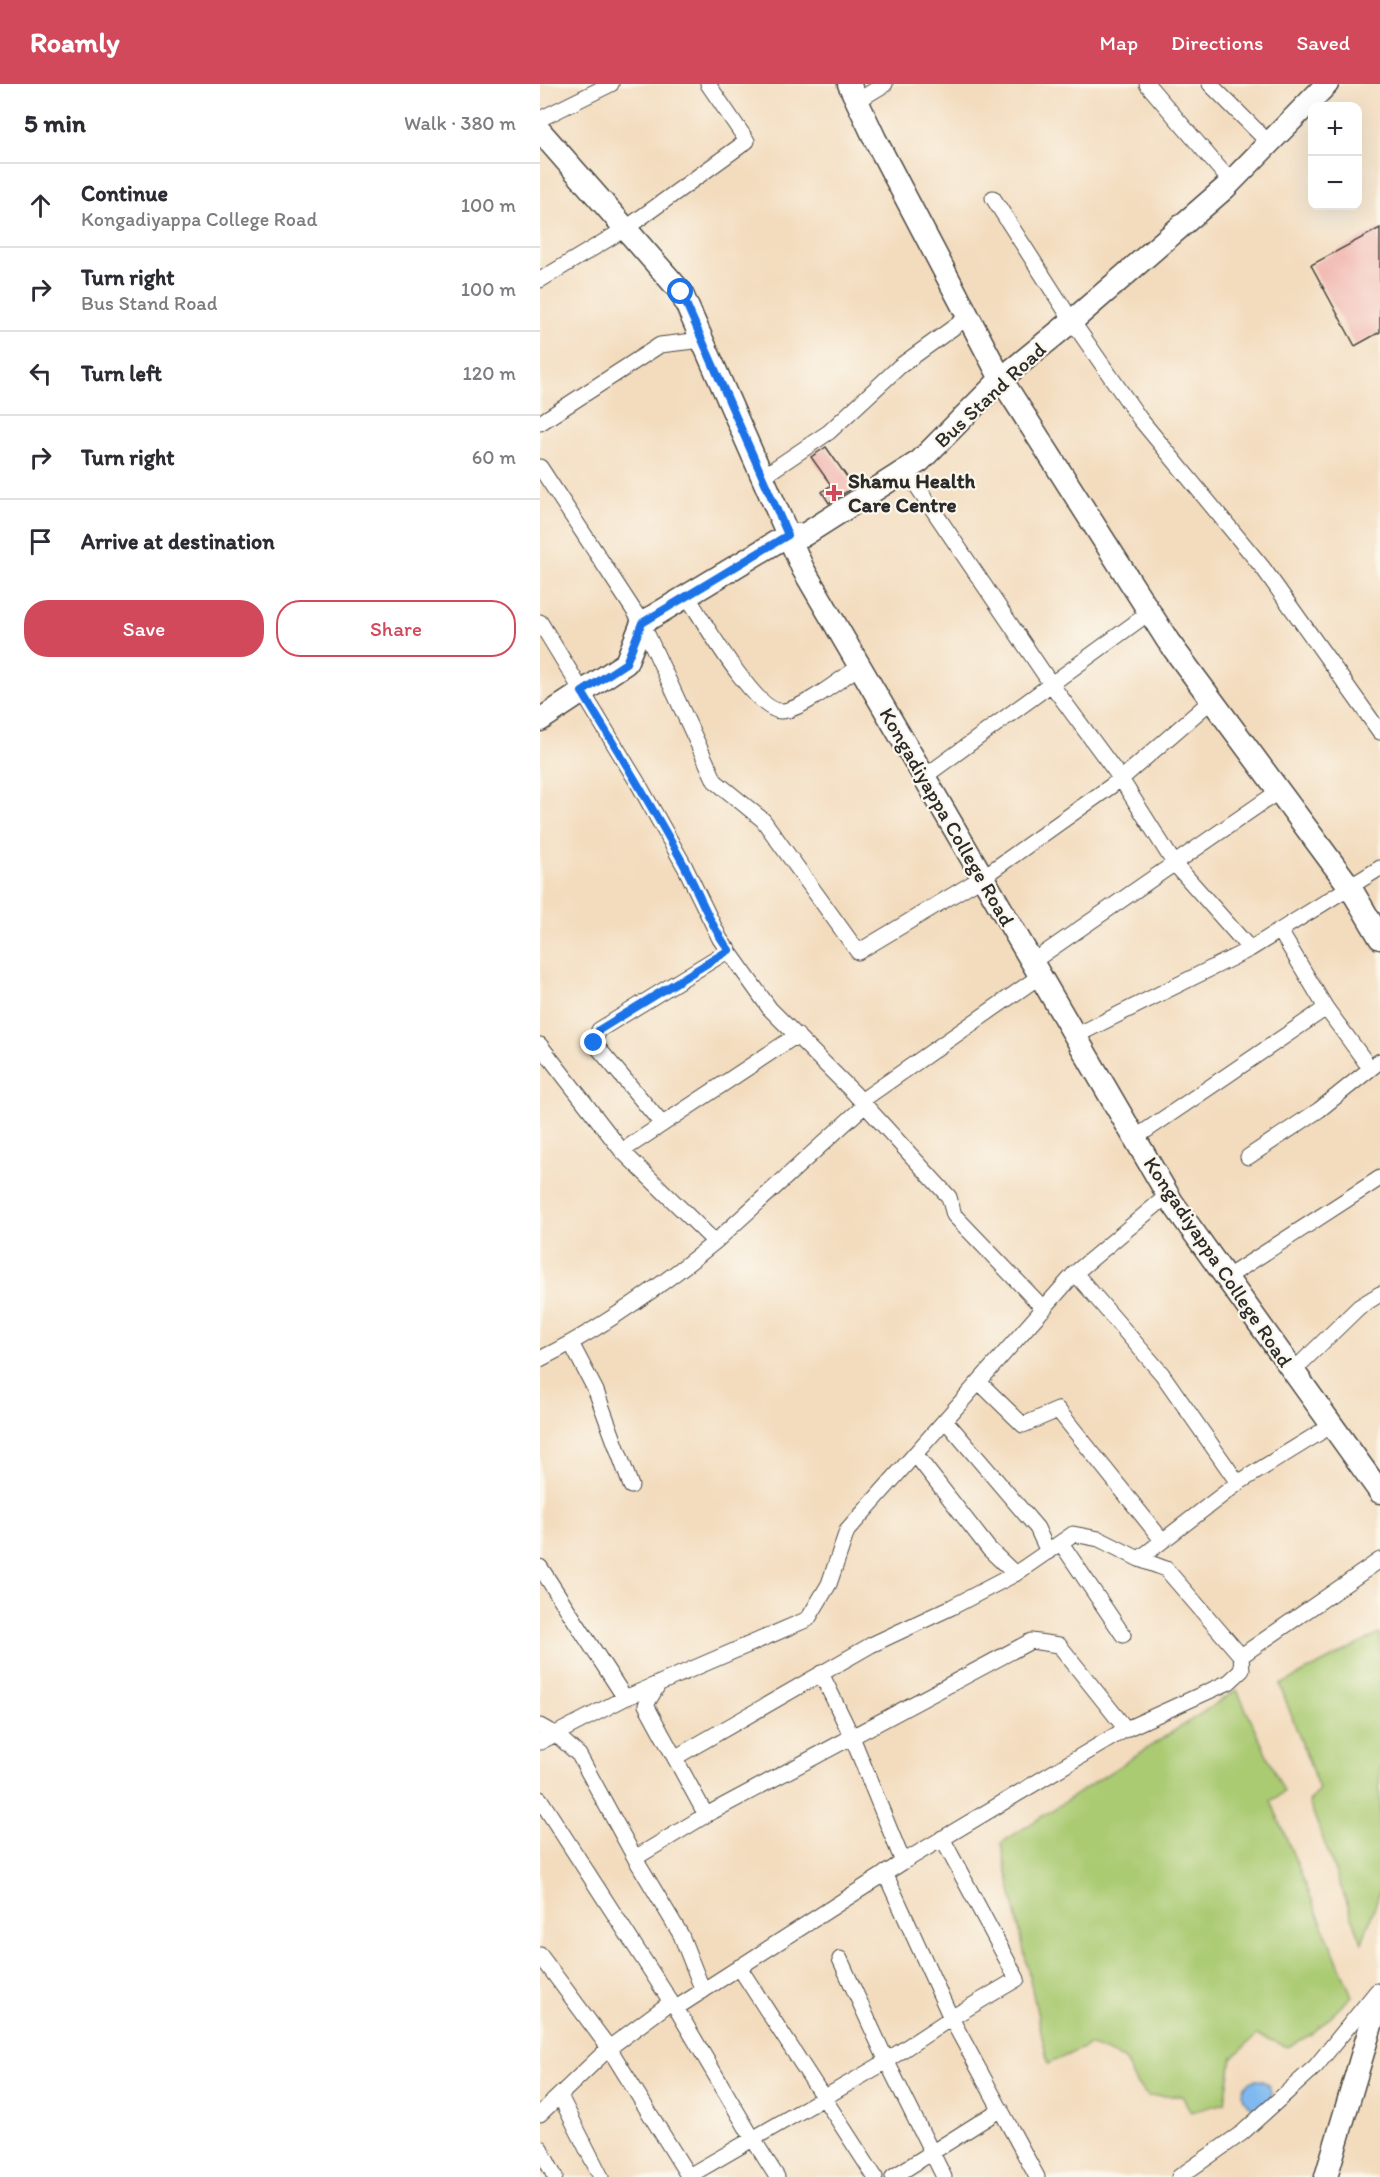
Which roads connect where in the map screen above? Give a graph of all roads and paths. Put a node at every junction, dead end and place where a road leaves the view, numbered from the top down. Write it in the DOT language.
graph roads {
  1 [pos="611,84"];
  2 [pos="708,84"];
  3 [pos="885,84"];
  4 [pos="1147,84"];
  5 [pos="1210,84"];
  6 [pos="1327,84"];
  7 [pos="853,93"];
  8 [pos="540,119"];
  9 [pos="540,131"];
  10 [pos="1269,143"];
  11 [pos="1231,182"];
  12 [pos="993,198"];
  13 [pos="626,229"];
  14 [pos="540,280"];
  15 [pos="968,316"];
  16 [pos="1072,321"];
  17 [pos="702,340"];
  18 [pos="1001,379"];
  19 [pos="540,423"];
  20 [pos="540,467"];
  21 [pos="906,470"];
  22 [pos="762,477"];
  23 [pos="788,535"];
  24 [pos="687,596"];
  25 [pos="1150,612"];
  26 [pos="540,622"];
  27 [pos="642,623"];
  28 [pos="860,666"];
  29 [pos="1051,684"];
  30 [pos="582,692"];
  31 [pos="1212,700"];
  32 [pos="540,720"];
  33 [pos="1380,732"];
  34 [pos="924,777"];
  35 [pos="1121,779"];
  36 [pos="1279,791"];
  37 [pos="1174,863"];
  38 [pos="1380,868"];
  39 [pos="983,877"];
  40 [pos="1350,887"];
  41 [pos="1280,931"];
  42 [pos="1380,938"];
  43 [pos="1250,949"];
  44 [pos="729,950"];
  45 [pos="1036,969"];
  46 [pos="1326,1008"];
  47 [pos="797,1035"];
  48 [pos="1075,1036"];
  49 [pos="540,1047"];
  50 [pos="1375,1065"];
  51 [pos="863,1103"];
  52 [pos="662,1124"];
  53 [pos="1135,1138"];
  54 [pos="621,1151"];
  55 [pos="1248,1157"];
  56 [pos="1380,1178"];
  57 [pos="1168,1195"];
  58 [pos="715,1242"];
  59 [pos="1075,1273"];
  60 [pos="1226,1278"];
  61 [pos="1380,1294"];
  62 [pos="1044,1309"];
  63 [pos="571,1343"];
  64 [pos="540,1359"];
  65 [pos="1293,1371"];
  66 [pos="979,1382"];
  67 [pos="945,1420"];
  68 [pos="1332,1425"];
  69 [pos="915,1454"];
  70 [pos="1238,1483"];
  71 [pos="631,1486"];
  72 [pos="1380,1492"];
  73 [pos="1162,1540"];
  74 [pos="1061,1543"];
  75 [pos="1048,1552"];
  76 [pos="1138,1559"];
  77 [pos="1380,1560"];
  78 [pos="540,1566"];
  79 [pos="1015,1574"];
  80 [pos="1123,1635"];
  81 [pos="1241,1656"];
  82 [pos="821,1673"];
  83 [pos="659,1683"];
  84 [pos="625,1698"];
  85 [pos="540,1726"];
  86 [pos="1126,1729"];
  87 [pos="554,1734"];
  88 [pos="852,1737"];
  89 [pos="540,1742"];
  90 [pos="676,1757"];
  91 [pos="540,1799"];
  92 [pos="706,1815"];
  93 [pos="942,1838"];
  94 [pos="635,1858"];
  95 [pos="903,1862"];
  96 [pos="885,1873"];
  97 [pos="540,1955"];
  98 [pos="840,1959"];
  99 [pos="739,1967"];
  100 [pos="1380,1988"];
  101 [pos="703,1990"];
  102 [pos="1380,1995"];
  103 [pos="674,2005"];
  104 [pos="951,2018"];
  105 [pos="609,2048"];
  106 [pos="886,2061"];
  107 [pos="560,2096"];
  108 [pos="824,2098"];
  109 [pos="542,2107"];
  110 [pos="1000,2109"];
  111 [pos="753,2139"];
  112 [pos="540,2148"];
  113 [pos="932,2153"];
  114 [pos="555,2177"];
  115 [pos="601,2177"];
  116 [pos="688,2177"];
  117 [pos="777,2177"];
  118 [pos="875,2177"];
  119 [pos="894,2177"];
  120 [pos="944,2177"];
  121 [pos="1037,2177"];
  122 [pos="1179,2177"];
  123 [pos="1326,2177"];
  1 -- 8 [label="street"];
  2 -- 13 [label="street"];
  3 -- 7 [label="street"];
  4 -- 11 [label="street"];
  5 -- 10 [label="street"];
  6 -- 10 [label="street, Bus Stand Road"];
  7 -- 15 [label="street"];
  9 -- 13 [label="street, Kongadiyappa College Road"];
  10 -- 11 [label="street, Bus Stand Road"];
  11 -- 16 [label="street, Bus Stand Road"];
  12 -- 16 [label="street"];
  13 -- 14 [label="street"];
  13 -- 17 [label="street, Kongadiyappa College Road"];
  15 -- 18 [label="street"];
  15 -- 22 [label="street"];
  16 -- 18 [label="street, Bus Stand Road"];
  16 -- 33 [label="street"];
  17 -- 19 [label="street"];
  17 -- 22 [label="street, Kongadiyappa College Road"];
  18 -- 21 [label="street, Bus Stand Road"];
  18 -- 25 [label="street"];
  20 -- 27 [label="street"];
  21 -- 23 [label="street, Bus Stand Road"];
  21 -- 29 [label="street"];
  22 -- 23 [label="street, Kongadiyappa College Road"];
  23 -- 24 [label="street, Bus Stand Road"];
  23 -- 28 [label="street, Kongadiyappa College Road"];
  24 -- 27 [label="street, Bus Stand Road"];
  24 -- 28 [label="street"];
  25 -- 29 [label="street"];
  25 -- 31 [label="street"];
  26 -- 30 [label="street"];
  27 -- 30 [label="street"];
  27 -- 39 [label="street"];
  28 -- 34 [label="street, Kongadiyappa College Road"];
  29 -- 34 [label="street"];
  29 -- 35 [label="street"];
  30 -- 32 [label="street"];
  30 -- 44 [label="street"];
  31 -- 35 [label="street"];
  31 -- 36 [label="street"];
  34 -- 39 [label="street, Kongadiyappa College Road"];
  35 -- 37 [label="street"];
  35 -- 39 [label="street"];
  36 -- 37 [label="street"];
  36 -- 40 [label="street"];
  37 -- 43 [label="street"];
  37 -- 45 [label="street"];
  38 -- 40 [label="street"];
  39 -- 45 [label="street, Kongadiyappa College Road"];
  40 -- 41 [label="street"];
  40 -- 42 [label="street"];
  41 -- 43 [label="street"];
  41 -- 46 [label="street"];
  43 -- 48 [label="street"];
  44 -- 47 [label="street"];
  44 -- 52 [label="street"];
  45 -- 48 [label="street, Kongadiyappa College Road"];
  45 -- 51 [label="street"];
  46 -- 50 [label="street"];
  46 -- 53 [label="street"];
  47 -- 51 [label="street"];
  47 -- 52 [label="street"];
  48 -- 53 [label="street, Kongadiyappa College Road"];
  49 -- 54 [label="street"];
  50 -- 55 [label="street"];
  51 -- 58 [label="street"];
  51 -- 62 [label="street"];
  52 -- 54 [label="street"];
  53 -- 57 [label="street, Kongadiyappa College Road"];
  54 -- 58 [label="street"];
  56 -- 60 [label="street"];
  57 -- 59 [label="street"];
  57 -- 60 [label="street, Kongadiyappa College Road"];
  58 -- 63 [label="street"];
  59 -- 62 [label="street"];
  59 -- 70 [label="street"];
  60 -- 65 [label="street, Kongadiyappa College Road"];
  61 -- 65 [label="street"];
  62 -- 66 [label="street"];
  63 -- 64 [label="street"];
  63 -- 71 [label="street"];
  65 -- 68 [label="street, Kongadiyappa College Road"];
  66 -- 67 [label="street"];
  66 -- 73 [label="street"];
  67 -- 69 [label="street"];
  67 -- 75 [label="street"];
  68 -- 70 [label="street"];
  68 -- 72 [label="street, Kongadiyappa College Road"];
  69 -- 79 [label="street"];
  69 -- 83 [label="street"];
  70 -- 73 [label="street"];
  73 -- 76 [label="street"];
  74 -- 75 [label="street"];
  74 -- 76 [label="street"];
  74 -- 80 [label="street"];
  75 -- 79 [label="street"];
  76 -- 81 [label="street"];
  77 -- 81 [label="street"];
  78 -- 84 [label="street"];
  79 -- 82 [label="street"];
  81 -- 86 [label="street"];
  82 -- 88 [label="street"];
  82 -- 90 [label="street"];
  83 -- 84 [label="street"];
  83 -- 90 [label="street"];
  84 -- 87 [label="street"];
  85 -- 87 [label="street"];
  86 -- 88 [label="street"];
  86 -- 93 [label="street"];
  87 -- 89 [label="street"];
  87 -- 94 [label="street"];
  88 -- 92 [label="street"];
  88 -- 95 [label="street"];
  90 -- 92 [label="street"];
  91 -- 103 [label="street"];
  92 -- 94 [label="street"];
  93 -- 95 [label="street"];
  93 -- 104 [label="street"];
  94 -- 101 [label="street"];
  95 -- 96 [label="street"];
  96 -- 99 [label="street"];
  96 -- 104 [label="street"];
  97 -- 105 [label="street"];
  98 -- 106 [label="street"];
  99 -- 101 [label="street"];
  99 -- 108 [label="street"];
  100 -- 122 [label="street"];
  101 -- 103 [label="street"];
  102 -- 123 [label="street"];
  103 -- 105 [label="street"];
  103 -- 111 [label="street"];
  104 -- 106 [label="street"];
  104 -- 110 [label="street"];
  105 -- 107 [label="street"];
  105 -- 116 [label="street"];
  106 -- 108 [label="street"];
  106 -- 113 [label="street"];
  107 -- 109 [label="street"];
  107 -- 115 [label="street"];
  108 -- 111 [label="street"];
  108 -- 118 [label="street"];
  110 -- 113 [label="street"];
  110 -- 121 [label="street"];
  111 -- 116 [label="street"];
  111 -- 117 [label="street"];
  112 -- 114 [label="street"];
  113 -- 119 [label="street"];
  113 -- 120 [label="street"];
}
